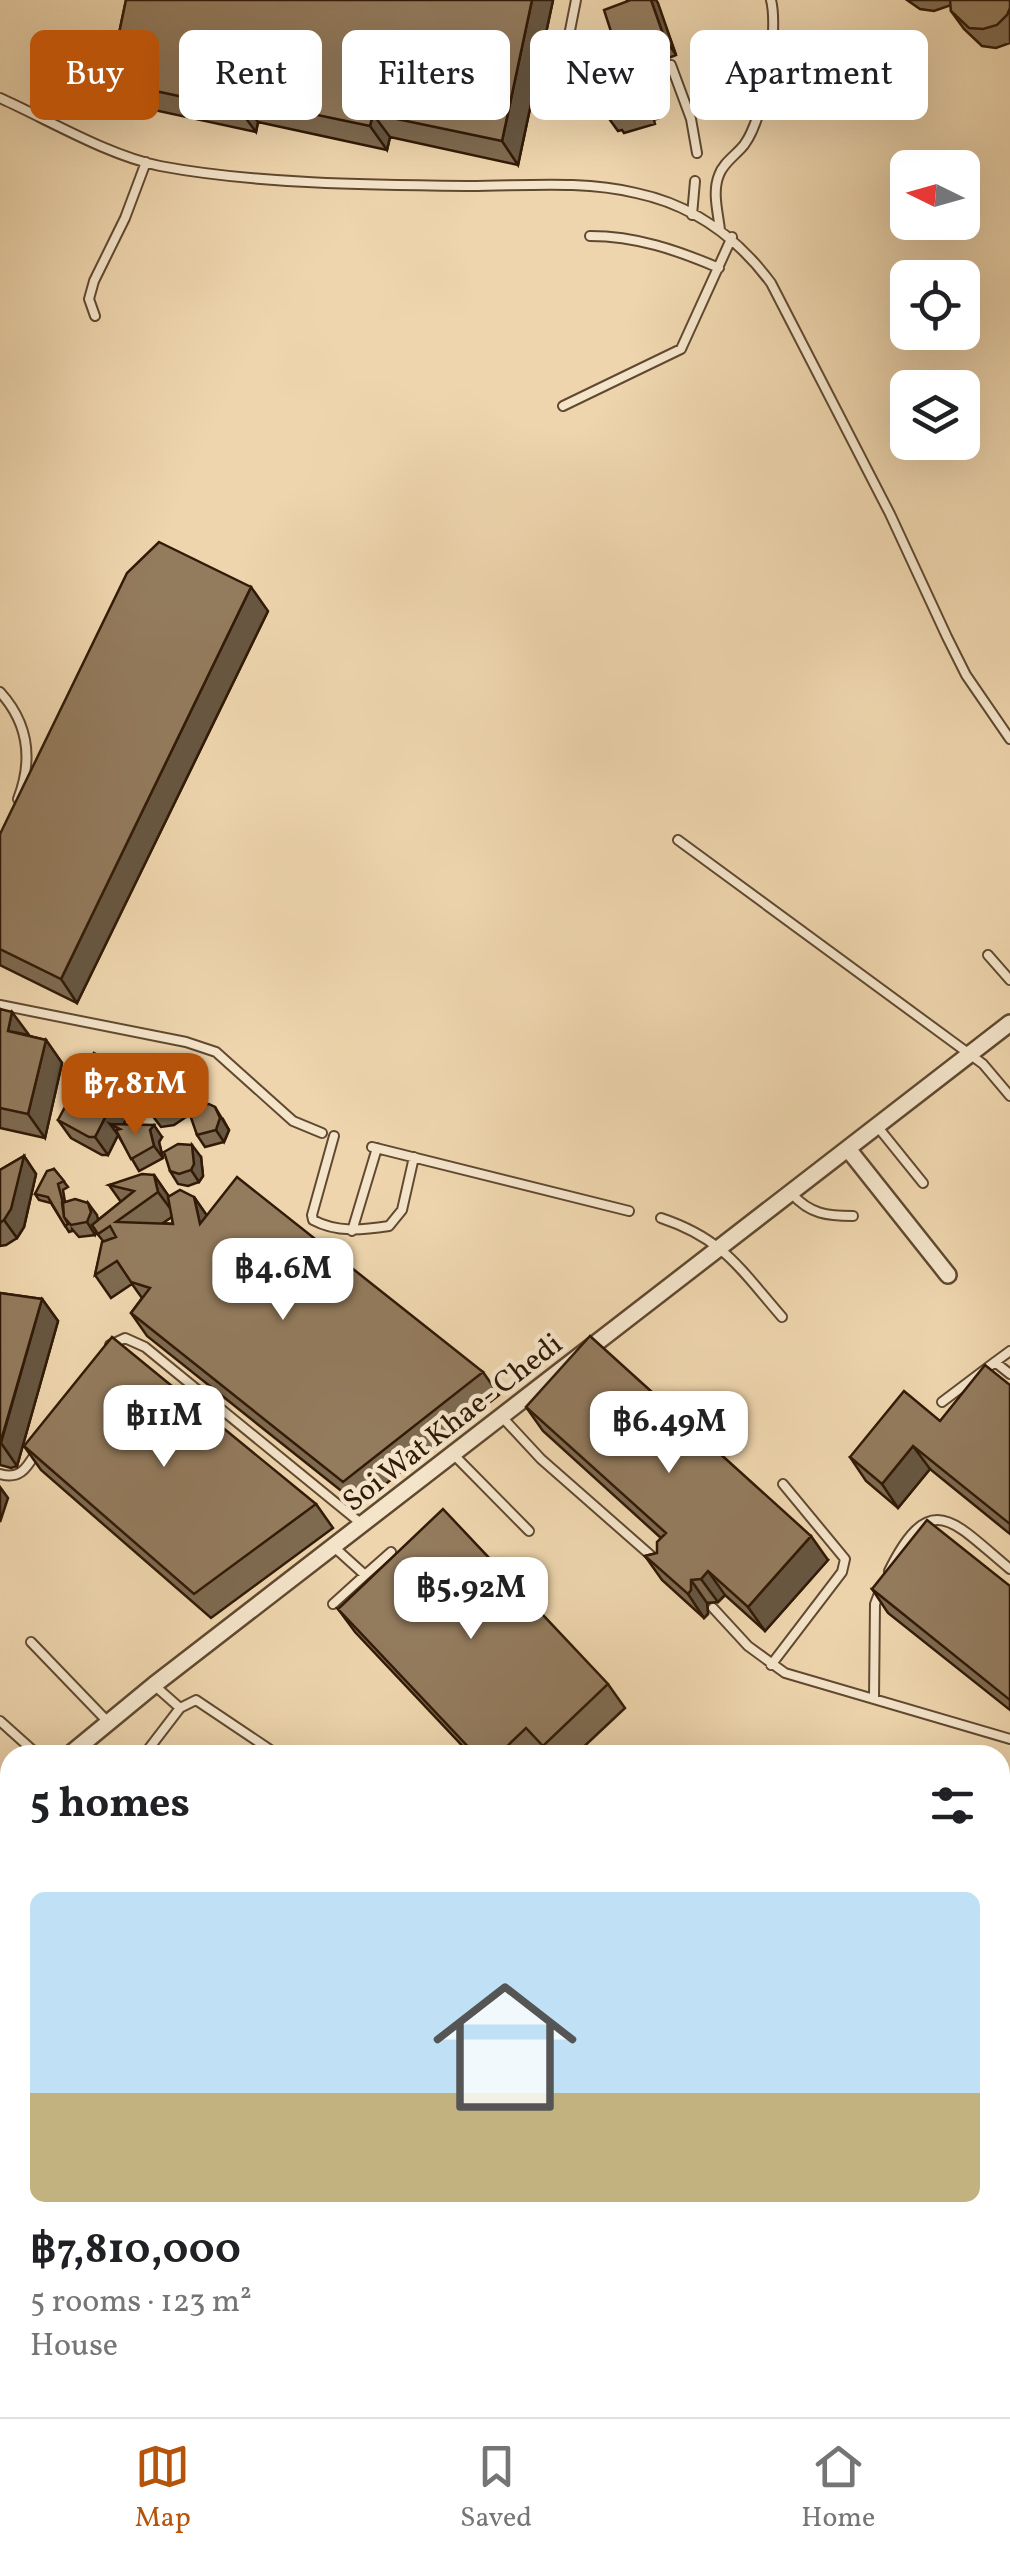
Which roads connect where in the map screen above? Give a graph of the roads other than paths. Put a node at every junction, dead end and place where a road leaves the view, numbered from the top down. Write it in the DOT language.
graph roads {
  1 [pos="576,0"];
  2 [pos="771,0"];
  3 [pos="570,30"];
  4 [pos="670,65"];
  5 [pos="0,98"];
  6 [pos="697,153"];
  7 [pos="146,162"];
  8 [pos="696,181"];
  9 [pos="692,215"];
  10 [pos="720,230"];
  11 [pos="590,236"];
  12 [pos="732,237"];
  13 [pos="719,268"];
  14 [pos="95,316"];
  15 [pos="563,406"];
  16 [pos="0,692"];
  17 [pos="1010,712"];
  18 [pos="998,721"];
  19 [pos="1010,739"];
  20 [pos="14,808"];
  21 [pos="678,840"];
  22 [pos="988,956"];
  23 [pos="1010,980"];
  24 [pos="0,1006"];
  25 [pos="1010,1023"];
  26 [pos="968,1054"];
  27 [pos="1010,1096"];
  28 [pos="877,1126"];
  29 [pos="322,1133"];
  30 [pos="334,1136"];
  31 [pos="848,1149"];
  32 [pos="414,1156"];
  33 [pos="924,1182"];
  34 [pos="792,1194"];
  35 [pos="630,1210"];
  36 [pos="853,1216"];
  37 [pos="660,1218"];
  38 [pos="352,1231"];
  39 [pos="723,1248"];
  40 [pos="948,1275"];
  41 [pos="782,1318"];
  42 [pos="1010,1351"];
  43 [pos="100,1354"];
  44 [pos="995,1362"];
  45 [pos="1010,1374"];
  46 [pos="942,1402"];
  47 [pos="502,1418"];
  48 [pos="46,1438"];
  49 [pos="454,1455"];
  50 [pos="0,1474"];
  51 [pos="783,1484"];
  52 [pos="363,1525"];
  53 [pos="529,1530"];
  54 [pos="334,1548"];
  55 [pos="390,1552"];
  56 [pos="1010,1569"];
  57 [pos="669,1571"];
  58 [pos="365,1574"];
  59 [pos="333,1604"];
  60 [pos="713,1608"];
  61 [pos="31,1642"];
  62 [pos="771,1664"];
  63 [pos="154,1685"];
  64 [pos="874,1698"];
  65 [pos="180,1708"];
  66 [pos="0,1721"];
  67 [pos="109,1724"];
  68 [pos="1010,1739"];
  69 [pos="27,1745"];
  70 [pos="83,1745"];
  71 [pos="152,1745"];
  72 [pos="264,1745"];
  1 -- 3 [label="lane"];
  2 -- 10 [label="lane"];
  4 -- 6 [label="lane"];
  5 -- 7 [label="lane"];
  7 -- 9 [label="lane"];
  7 -- 14 [label="lane"];
  8 -- 9 [label="lane"];
  9 -- 10 [label="lane"];
  10 -- 12 [label="lane"];
  11 -- 13 [label="lane"];
  12 -- 13 [label="lane"];
  12 -- 18 [label="lane"];
  13 -- 15 [label="lane"];
  16 -- 20 [label="lane"];
  17 -- 18 [label="lane"];
  18 -- 19 [label="lane"];
  21 -- 26 [label="lane"];
  22 -- 23 [label="lane"];
  24 -- 29 [label="lane"];
  25 -- 26 [label="street, Soi Wat Khae- Chedi"];
  26 -- 27 [label="lane"];
  26 -- 28 [label="street, Soi Wat Khae- Chedi"];
  28 -- 31 [label="street, Soi Wat Khae- Chedi"];
  28 -- 33 [label="lane"];
  30 -- 38 [label="lane"];
  31 -- 34 [label="street, Soi Wat Khae- Chedi"];
  31 -- 40 [label="street"];
  32 -- 35 [label="lane"];
  32 -- 38 [label="lane"];
  32 -- 38 [label="lane"];
  34 -- 36 [label="lane"];
  34 -- 39 [label="street, Soi Wat Khae- Chedi"];
  37 -- 39 [label="lane"];
  39 -- 41 [label="lane"];
  39 -- 47 [label="street, Soi Wat Khae- Chedi"];
  42 -- 44 [label="lane"];
  43 -- 52 [label="lane"];
  44 -- 45 [label="lane"];
  44 -- 46 [label="lane"];
  47 -- 49 [label="street, Soi Wat Khae- Chedi"];
  47 -- 57 [label="lane"];
  48 -- 50 [label="lane"];
  49 -- 52 [label="street, Soi Wat Khae- Chedi"];
  49 -- 53 [label="lane"];
  51 -- 62 [label="lane"];
  52 -- 54 [label="street, Soi Wat Khae- Chedi"];
  54 -- 58 [label="lane"];
  54 -- 63 [label="street, Soi Wat Khae- Chedi"];
  55 -- 58 [label="lane"];
  56 -- 64 [label="lane"];
  58 -- 59 [label="lane"];
  60 -- 62 [label="lane"];
  61 -- 67 [label="lane"];
  62 -- 64 [label="lane"];
  63 -- 65 [label="lane"];
  63 -- 67 [label="street, Soi Wat Khae- Chedi"];
  64 -- 68 [label="lane"];
  65 -- 71 [label="lane"];
  65 -- 72 [label="lane"];
  66 -- 69 [label="lane"];
  67 -- 70 [label="street, Soi Wat Khae- Chedi"];
}
